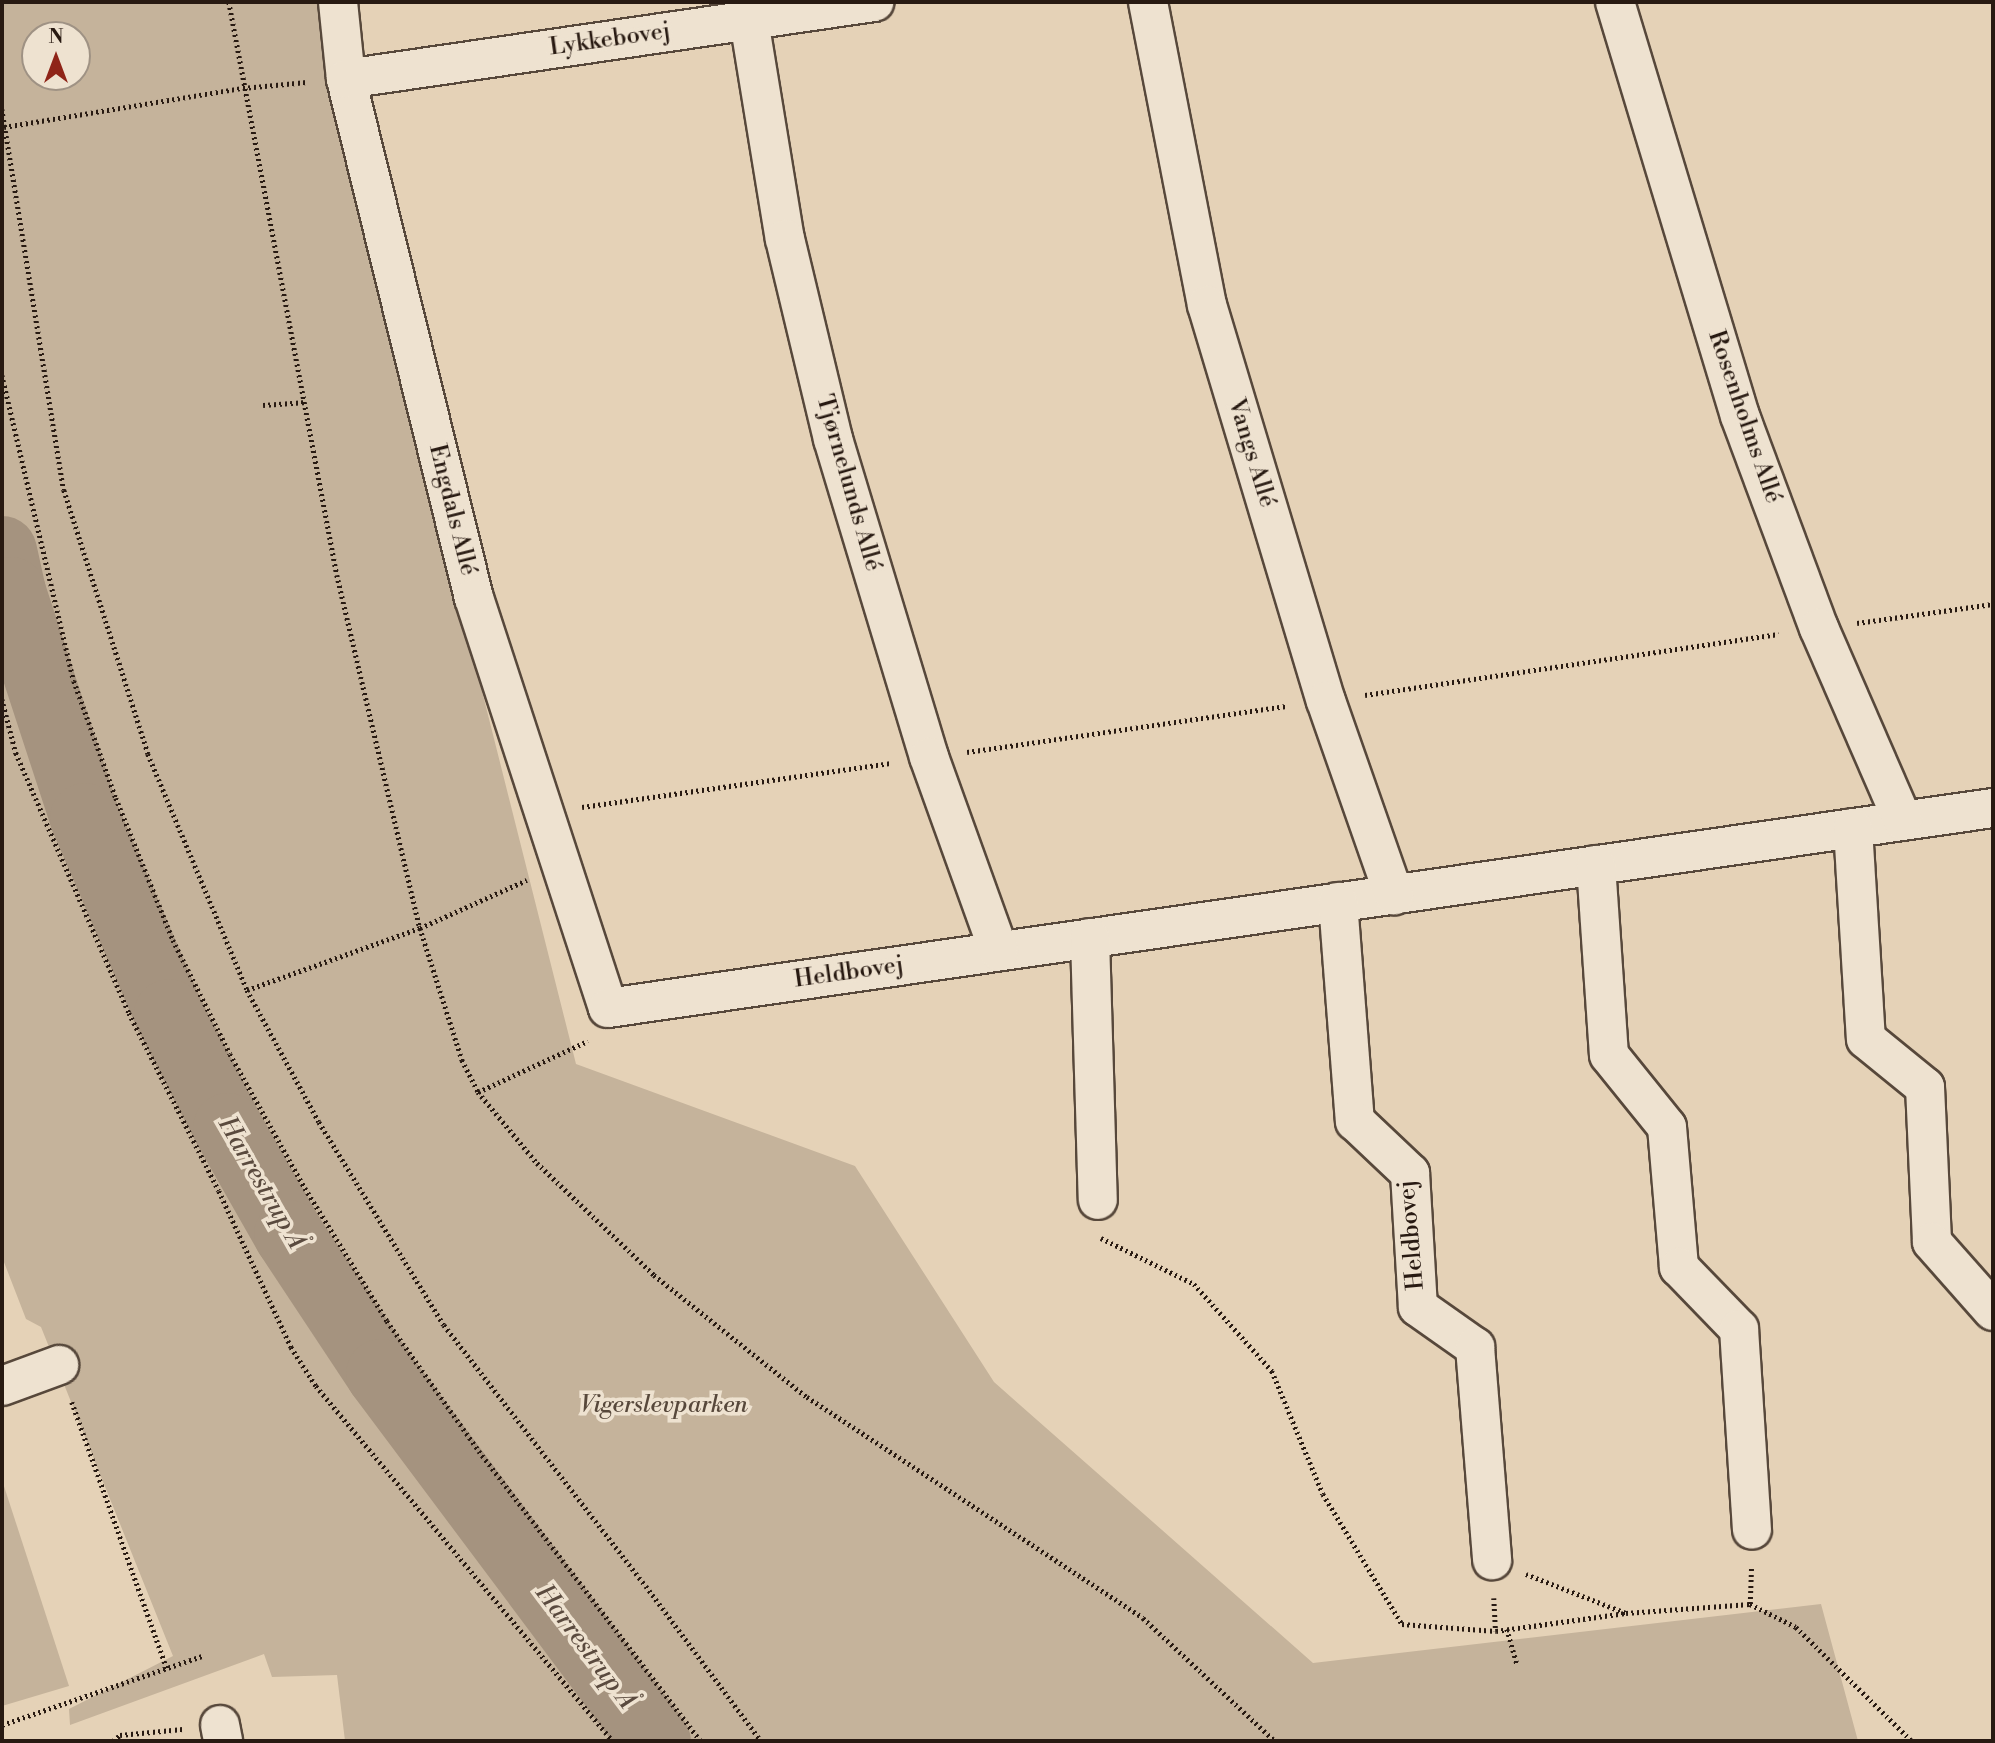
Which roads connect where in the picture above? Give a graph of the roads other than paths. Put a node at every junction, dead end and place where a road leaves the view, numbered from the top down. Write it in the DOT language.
graph roads {
  1 [pos="338,2"];
  2 [pos="874,2"];
  3 [pos="1148,2"];
  4 [pos="1615,2"];
  5 [pos="747,11"];
  6 [pos="346,79"];
  7 [pos="1993,808"];
  8 [pos="1903,821"];
  9 [pos="1853,828"];
  10 [pos="1596,865"];
  11 [pos="1394,895"];
  12 [pos="1338,902"];
  13 [pos="1090,938"];
  14 [pos="999,951"];
  15 [pos="608,1008"];
  16 [pos="1098,1200"];
  17 [pos="1993,1311"];
  18 [pos="59,1366"];
  19 [pos="2,1386"];
  20 [pos="1752,1530"];
  21 [pos="1492,1560"];
  1 -- 6 [label="street, Engdals Allé"];
  2 -- 5 [label="street, Lykkebovej"];
  3 -- 11 [label="street, Vangs Allé"];
  4 -- 8 [label="street, Rosenholms Allé"];
  5 -- 6 [label="street, Lykkebovej"];
  5 -- 14 [label="street, Tjørnelunds Allé"];
  6 -- 15 [label="street, Engdals Allé"];
  7 -- 8 [label="street, Heldbovej"];
  8 -- 9 [label="street, Heldbovej"];
  9 -- 10 [label="street, Heldbovej"];
  9 -- 17 [label="street"];
  10 -- 11 [label="street, Heldbovej"];
  10 -- 20 [label="street"];
  11 -- 12 [label="street, Heldbovej"];
  12 -- 13 [label="street, Heldbovej"];
  12 -- 21 [label="street, Heldbovej"];
  13 -- 14 [label="street, Heldbovej"];
  13 -- 16 [label="street"];
  14 -- 15 [label="street, Heldbovej"];
  18 -- 19 [label="street"];
}
